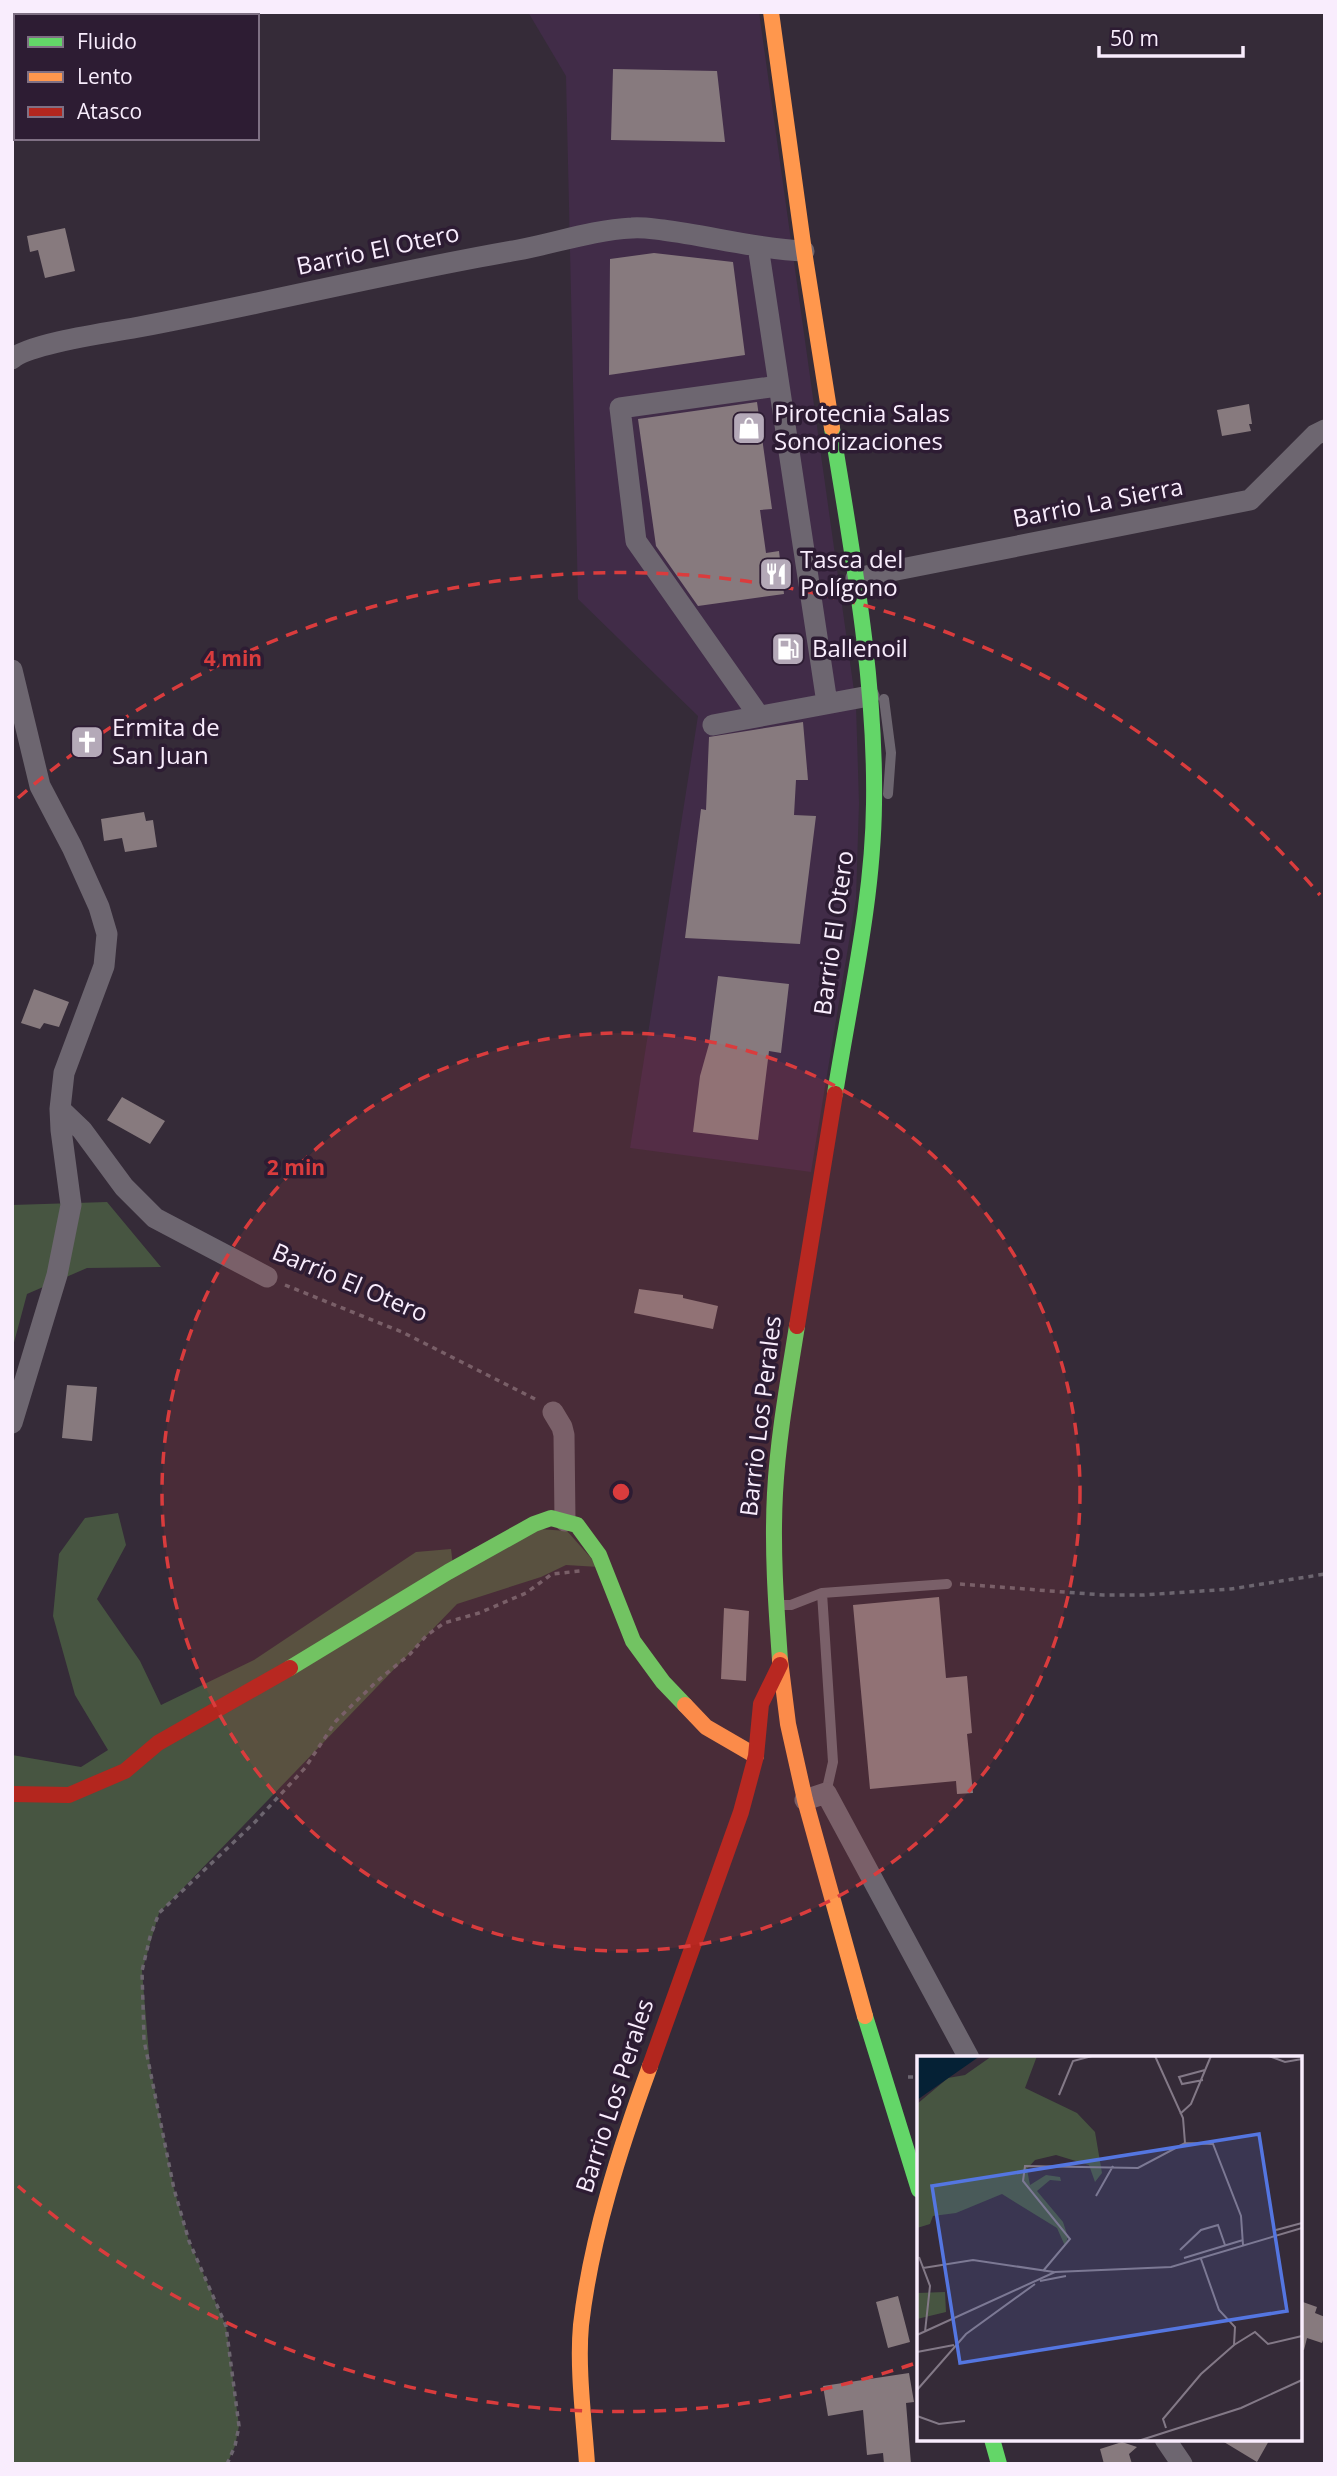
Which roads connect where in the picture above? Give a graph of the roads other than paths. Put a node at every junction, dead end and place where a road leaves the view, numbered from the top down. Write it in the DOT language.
graph roads {
  1 [pos="771,12"];
  2 [pos="758,246"];
  3 [pos="804,251"];
  4 [pos="12,359"];
  5 [pos="778,386"];
  6 [pos="1325,430"];
  7 [pos="856,578"];
  8 [pos="12,670"];
  9 [pos="877,689"];
  10 [pos="827,703"];
  11 [pos="759,716"];
  12 [pos="712,725"];
  13 [pos="60,1110"];
  14 [pos="822,1175"];
  15 [pos="267,1277"];
  16 [pos="553,1412"];
  17 [pos="12,1423"];
  18 [pos="565,1521"];
  19 [pos="947,1584"];
  20 [pos="822,1593"];
  21 [pos="776,1605"];
  22 [pos="780,1665"];
  23 [pos="755,1756"];
  24 [pos="826,1793"];
  25 [pos="12,1794"];
  26 [pos="805,1800"];
  27 [pos="968,2056"];
  28 [pos="917,2184"];
  29 [pos="993,2441"];
  30 [pos="1166,2441"];
  31 [pos="587,2464"];
  32 [pos="999,2464"];
  33 [pos="1182,2464"];
  1 -- 3 [label="main road, Barrio El Otero"];
  2 -- 3 [label="street, Barrio El Otero"];
  2 -- 4 [label="street, Barrio El Otero"];
  2 -- 5 [label="street"];
  3 -- 7 [label="main road, Barrio El Otero"];
  5 -- 10 [label="street"];
  5 -- 11 [label="street"];
  6 -- 7 [label="street, Barrio La Sierra"];
  7 -- 9 [label="main road, Barrio El Otero"];
  8 -- 13 [label="street"];
  9 -- 10 [label="street"];
  9 -- 14 [label="main road, Barrio El Otero"];
  10 -- 11 [label="street"];
  11 -- 12 [label="street"];
  13 -- 15 [label="street, Barrio El Otero"];
  13 -- 17 [label="street"];
  14 -- 21 [label="main road, Barrio Los Perales"];
  16 -- 18 [label="street"];
  18 -- 23 [label="main road"];
  18 -- 25 [label="main road"];
  19 -- 20 [label="lane"];
  20 -- 21 [label="lane"];
  20 -- 24 [label="lane"];
  21 -- 22 [label="main road, Barrio Los Perales"];
  22 -- 23 [label="main road, Barrio Los Perales"];
  22 -- 26 [label="main road, Barrio Los Perales"];
  23 -- 31 [label="main road, Barrio Los Perales"];
  24 -- 26 [label="street"];
  24 -- 27 [label="street"];
  26 -- 28 [label="main road, Barrio Los Perales"];
  29 -- 32 [label="main road"];
  30 -- 33 [label="street"];
}
